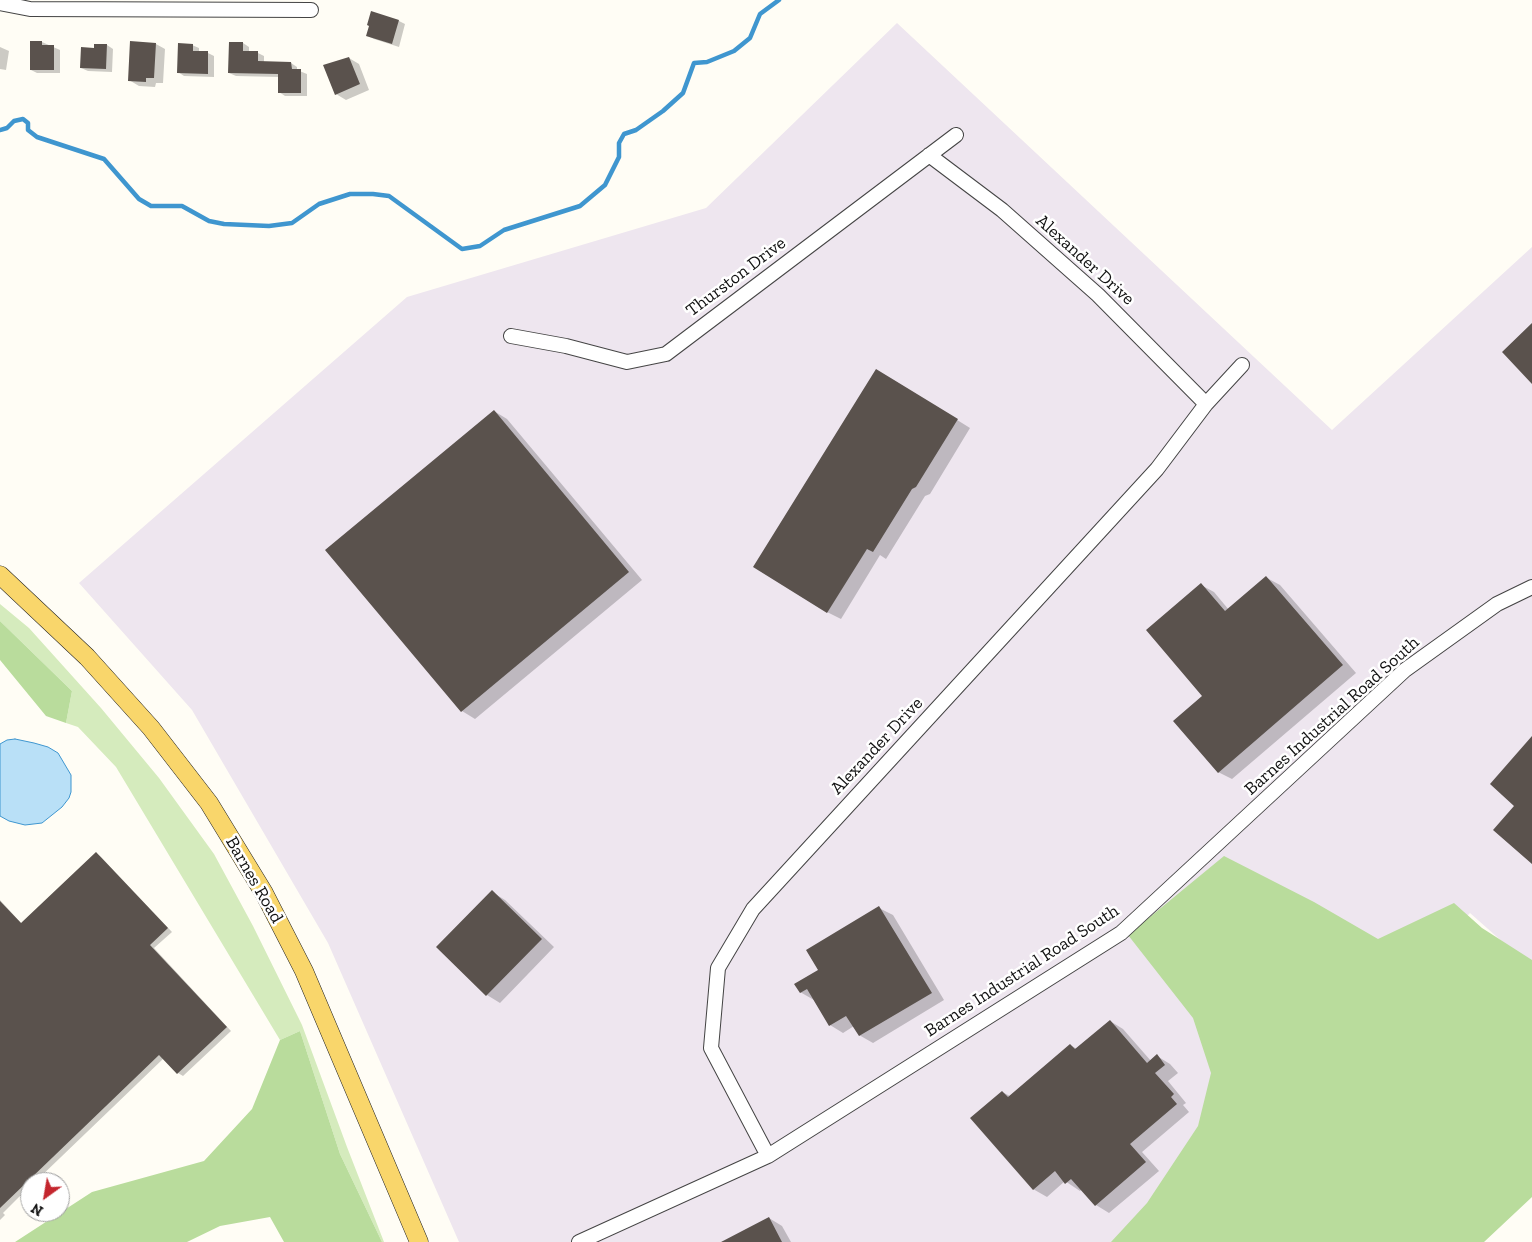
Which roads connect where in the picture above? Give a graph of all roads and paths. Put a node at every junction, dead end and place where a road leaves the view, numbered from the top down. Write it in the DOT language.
graph roads {
  1 [pos="0,3"];
  2 [pos="311,10"];
  3 [pos="956,135"];
  4 [pos="930,155"];
  5 [pos="511,336"];
  6 [pos="1242,365"];
  7 [pos="1206,404"];
  8 [pos="0,575"];
  9 [pos="1532,587"];
  10 [pos="768,1156"];
  11 [pos="419,1242"];
  12 [pos="579,1242"];
  1 -- 2 [label="street"];
  3 -- 4 [label="street, Thurston Drive"];
  4 -- 5 [label="street, Thurston Drive"];
  4 -- 7 [label="street, Alexander Drive"];
  6 -- 7 [label="street, Alexander Drive"];
  7 -- 10 [label="street, Alexander Drive"];
  8 -- 11 [label="main road, Barnes Road"];
  9 -- 10 [label="street, Barnes Industrial Road South"];
  10 -- 12 [label="street, Barnes Industrial Road South"];
}
